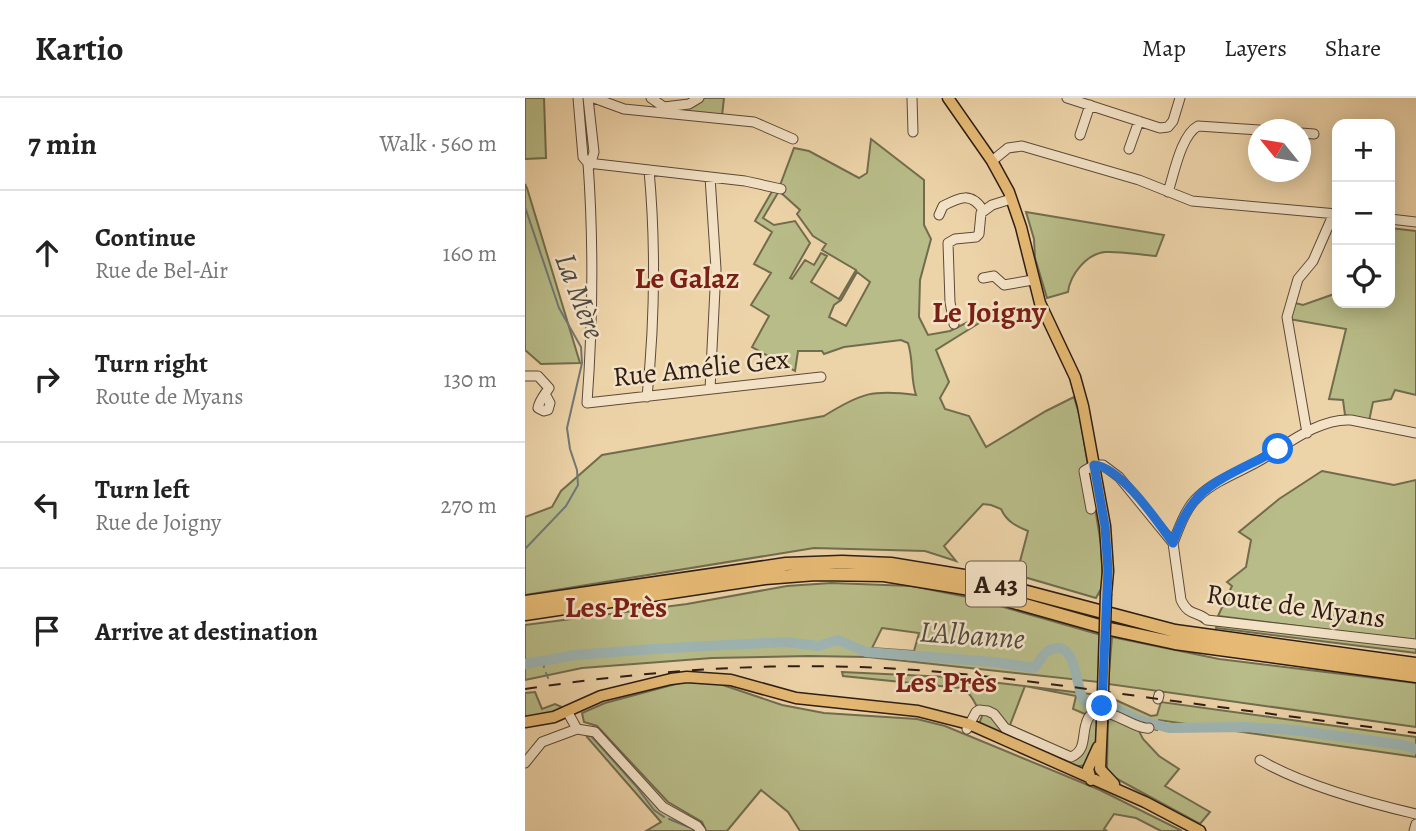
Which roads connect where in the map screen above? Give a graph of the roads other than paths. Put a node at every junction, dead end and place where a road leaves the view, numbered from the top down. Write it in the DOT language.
graph roads {
  1 [pos="578,98"];
  2 [pos="588,98"];
  3 [pos="594,98"];
  4 [pos="651,98"];
  5 [pos="699,98"];
  6 [pos="912,98"];
  7 [pos="948,98"];
  8 [pos="1067,98"];
  9 [pos="1180,98"];
  10 [pos="1090,105"];
  11 [pos="663,110"];
  12 [pos="1139,121"];
  13 [pos="1248,129"];
  14 [pos="913,132"];
  15 [pos="1080,135"];
  16 [pos="793,139"];
  17 [pos="1129,149"];
  18 [pos="992,162"];
  19 [pos="587,163"];
  20 [pos="649,170"];
  21 [pos="710,177"];
  22 [pos="781,189"];
  23 [pos="1168,192"];
  24 [pos="1011,199"];
  25 [pos="983,209"];
  26 [pos="1332,214"];
  27 [pos="939,215"];
  28 [pos="1395,220"];
  29 [pos="1332,222"];
  30 [pos="1416,222"];
  31 [pos="983,278"];
  32 [pos="1033,280"];
  33 [pos="954,324"];
  34 [pos="525,376"];
  35 [pos="821,377"];
  36 [pos="710,388"];
  37 [pos="545,394"];
  38 [pos="647,397"];
  39 [pos="1307,433"];
  40 [pos="1416,433"];
  41 [pos="1094,465"];
  42 [pos="1091,509"];
  43 [pos="1173,543"];
  44 [pos="525,602"];
  45 [pos="525,614"];
  46 [pos="1416,644"];
  47 [pos="1416,664"];
  48 [pos="1416,676"];
  49 [pos="567,711"];
  50 [pos="525,722"];
  51 [pos="968,727"];
  52 [pos="1149,728"];
  53 [pos="577,729"];
  54 [pos="1260,760"];
  55 [pos="525,764"];
  56 [pos="1063,765"];
  57 [pos="1095,766"];
  58 [pos="1089,781"];
  59 [pos="1145,802"];
  60 [pos="1416,814"];
  61 [pos="1416,824"];
  62 [pos="701,831"];
  63 [pos="1188,831"];
  64 [pos="1200,831"];
  65 [pos="1414,831"];
  1 -- 19 [label="street"];
  2 -- 19 [label="street"];
  3 -- 11 [label="street"];
  4 -- 11 [label="street"];
  5 -- 11 [label="street"];
  6 -- 14 [label="street"];
  7 -- 18 [label="main road"];
  8 -- 10 [label="street"];
  9 -- 12 [label="street"];
  10 -- 12 [label="street"];
  10 -- 15 [label="street"];
  11 -- 16 [label="street"];
  12 -- 17 [label="street"];
  13 -- 23 [label="street"];
  18 -- 23 [label="street"];
  18 -- 24 [label="main road"];
  19 -- 20 [label="street"];
  19 -- 38 [label="street, Rue Amélie Gex"];
  20 -- 21 [label="street"];
  20 -- 38 [label="street"];
  21 -- 22 [label="street"];
  21 -- 36 [label="street"];
  23 -- 26 [label="street"];
  24 -- 25 [label="street"];
  24 -- 32 [label="main road"];
  25 -- 27 [label="street"];
  25 -- 33 [label="street"];
  28 -- 30 [label="street"];
  29 -- 39 [label="street"];
  31 -- 32 [label="street"];
  32 -- 41 [label="main road"];
  34 -- 37 [label="street"];
  35 -- 36 [label="street, Rue Amélie Gex"];
  36 -- 38 [label="street, Rue Amélie Gex"];
  39 -- 40 [label="street"];
  39 -- 43 [label="street"];
  41 -- 42 [label="street"];
  41 -- 43 [label="street"];
  41 -- 57 [label="main road, bridge"];
  43 -- 46 [label="street, Route de Myans"];
  44 -- 47 [label="highway, A 43"];
  45 -- 48 [label="highway, A 43"];
  49 -- 50 [label="main road"];
  49 -- 51 [label="main road"];
  49 -- 53 [label="street"];
  51 -- 52 [label="street"];
  51 -- 56 [label="main road"];
  51 -- 58 [label="main road"];
  53 -- 55 [label="street"];
  53 -- 62 [label="street"];
  54 -- 60 [label="street"];
  56 -- 57 [label="main road"];
  56 -- 58 [label="main road"];
  57 -- 58 [label="main road"];
  57 -- 59 [label="main road"];
  58 -- 59 [label="main road"];
  58 -- 63 [label="main road"];
  59 -- 64 [label="main road"];
  61 -- 65 [label="street"];
}
